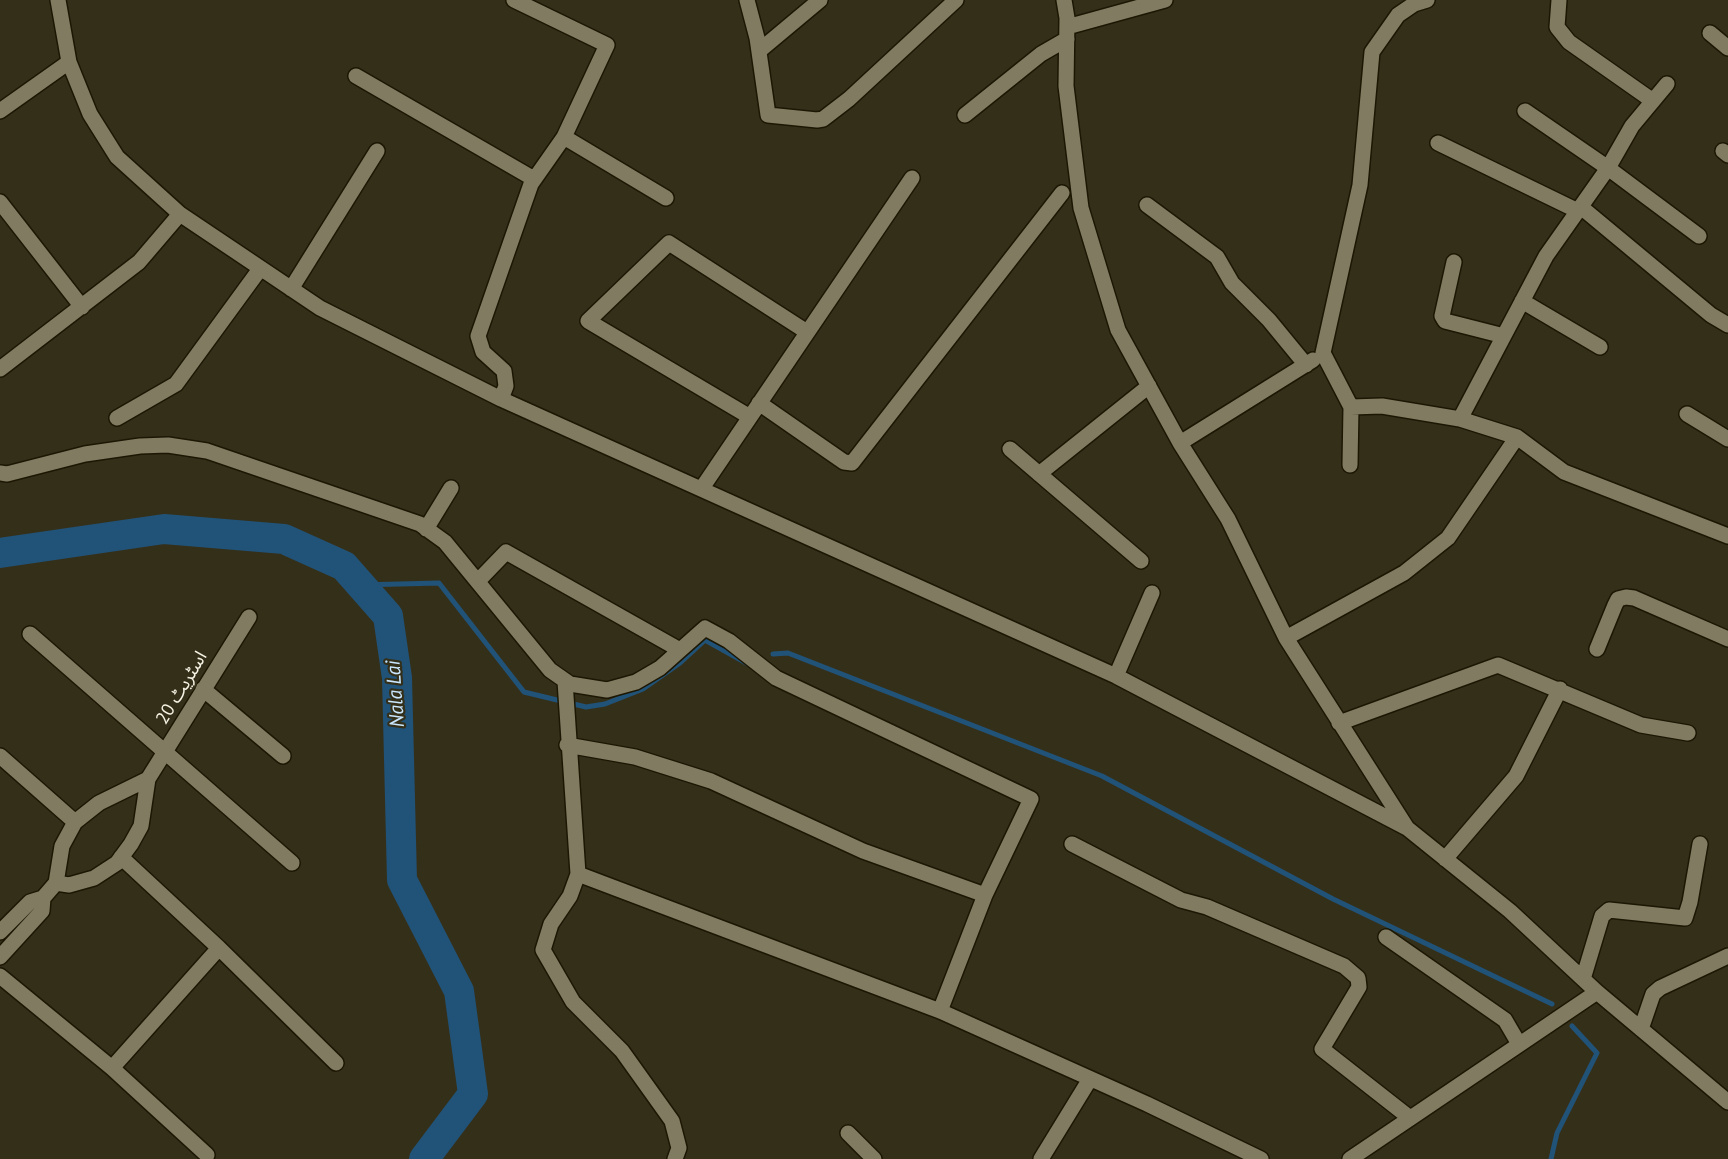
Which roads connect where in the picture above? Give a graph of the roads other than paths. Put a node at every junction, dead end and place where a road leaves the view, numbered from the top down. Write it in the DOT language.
graph roads {
  1 [pos="58,0"];
  2 [pos="514,0"];
  3 [pos="747,0"];
  4 [pos="820,0"];
  5 [pos="956,0"];
  6 [pos="1064,0"];
  7 [pos="1165,0"];
  8 [pos="1427,0"];
  9 [pos="1559,0"];
  10 [pos="1067,33"];
  11 [pos="1710,33"];
  12 [pos="1728,48"];
  13 [pos="759,51"];
  14 [pos="69,62"];
  15 [pos="356,76"];
  16 [pos="1667,84"];
  17 [pos="1653,101"];
  18 [pos="0,111"];
  19 [pos="1525,111"];
  20 [pos="965,115"];
  21 [pos="564,137"];
  22 [pos="1438,142"];
  23 [pos="377,151"];
  24 [pos="1608,168"];
  25 [pos="912,178"];
  26 [pos="534,179"];
  27 [pos="1062,193"];
  28 [pos="666,198"];
  29 [pos="0,202"];
  30 [pos="1147,205"];
  31 [pos="1580,209"];
  32 [pos="180,214"];
  33 [pos="1699,236"];
  34 [pos="1454,262"];
  35 [pos="260,269"];
  36 [pos="291,289"];
  37 [pos="1522,301"];
  38 [pos="82,307"];
  39 [pos="1728,325"];
  40 [pos="807,332"];
  41 [pos="1504,336"];
  42 [pos="1600,347"];
  43 [pos="1323,353"];
  44 [pos="1306,365"];
  45 [pos="0,369"];
  46 [pos="1149,386"];
  47 [pos="501,399"];
  48 [pos="759,403"];
  49 [pos="1351,407"];
  50 [pos="1687,414"];
  51 [pos="750,417"];
  52 [pos="117,418"];
  53 [pos="1460,419"];
  54 [pos="1517,437"];
  55 [pos="1728,439"];
  56 [pos="1180,443"];
  57 [pos="1010,449"];
  58 [pos="1350,465"];
  59 [pos="0,472"];
  60 [pos="1039,474"];
  61 [pos="451,488"];
  62 [pos="702,488"];
  63 [pos="426,529"];
  64 [pos="1728,536"];
  65 [pos="1141,561"];
  66 [pos="478,581"];
  67 [pos="1152,593"];
  68 [pos="249,617"];
  69 [pos="30,634"];
  70 [pos="1286,638"];
  71 [pos="1728,639"];
  72 [pos="1597,649"];
  73 [pos="680,650"];
  74 [pos="1116,676"];
  75 [pos="565,681"];
  76 [pos="203,688"];
  77 [pos="1560,689"];
  78 [pos="1340,723"];
  79 [pos="1688,733"];
  80 [pos="567,745"];
  81 [pos="167,752"];
  82 [pos="0,756"];
  83 [pos="283,756"];
  84 [pos="148,779"];
  85 [pos="75,822"];
  86 [pos="1407,828"];
  87 [pos="1072,844"];
  88 [pos="1700,844"];
  89 [pos="121,857"];
  90 [pos="1445,859"];
  91 [pos="292,863"];
  92 [pos="578,874"];
  93 [pos="56,884"];
  94 [pos="985,895"];
  95 [pos="43,898"];
  96 [pos="0,933"];
  97 [pos="1386,937"];
  98 [pos="219,948"];
  99 [pos="1728,956"];
  100 [pos="0,957"];
  101 [pos="0,976"];
  102 [pos="1583,979"];
  103 [pos="1597,992"];
  104 [pos="940,1011"];
  105 [pos="1641,1029"];
  106 [pos="1519,1044"];
  107 [pos="336,1063"];
  108 [pos="112,1068"];
  109 [pos="1090,1079"];
  110 [pos="1728,1102"];
  111 [pos="1410,1119"];
  112 [pos="848,1133"];
  113 [pos="207,1155"];
  114 [pos="675,1159"];
  115 [pos="874,1159"];
  116 [pos="1041,1159"];
  117 [pos="1261,1159"];
  118 [pos="1350,1159"];
  1 -- 14 [label="street"];
  2 -- 21 [label="street"];
  3 -- 13 [label="street"];
  4 -- 13 [label="street"];
  5 -- 13 [label="street"];
  6 -- 10 [label="street"];
  7 -- 10 [label="street"];
  8 -- 43 [label="street"];
  9 -- 17 [label="street"];
  10 -- 20 [label="street"];
  10 -- 46 [label="street"];
  11 -- 12 [label="street"];
  14 -- 18 [label="street"];
  14 -- 32 [label="street"];
  15 -- 26 [label="street"];
  16 -- 17 [label="street"];
  17 -- 24 [label="street"];
  19 -- 24 [label="street"];
  21 -- 26 [label="street"];
  21 -- 28 [label="street"];
  22 -- 31 [label="street"];
  23 -- 36 [label="street"];
  24 -- 31 [label="street"];
  24 -- 33 [label="street"];
  25 -- 40 [label="street"];
  26 -- 47 [label="street"];
  27 -- 48 [label="street"];
  29 -- 38 [label="street"];
  30 -- 44 [label="street"];
  31 -- 37 [label="street"];
  31 -- 39 [label="street"];
  32 -- 35 [label="street"];
  32 -- 38 [label="street"];
  34 -- 41 [label="street"];
  35 -- 36 [label="street"];
  35 -- 52 [label="street"];
  36 -- 47 [label="street"];
  37 -- 41 [label="street"];
  37 -- 42 [label="street"];
  38 -- 45 [label="street"];
  40 -- 48 [label="street"];
  40 -- 51 [label="street"];
  41 -- 53 [label="street"];
  43 -- 44 [label="street"];
  43 -- 49 [label="street"];
  44 -- 56 [label="street"];
  46 -- 56 [label="street"];
  46 -- 60 [label="street"];
  47 -- 62 [label="street"];
  48 -- 51 [label="street"];
  49 -- 53 [label="street"];
  49 -- 58 [label="street"];
  50 -- 55 [label="street"];
  51 -- 62 [label="street"];
  53 -- 54 [label="street"];
  54 -- 64 [label="street"];
  54 -- 70 [label="street"];
  56 -- 70 [label="street"];
  57 -- 60 [label="street"];
  59 -- 63 [label="street"];
  60 -- 65 [label="street"];
  61 -- 63 [label="street"];
  62 -- 74 [label="street"];
  63 -- 66 [label="street"];
  66 -- 73 [label="street"];
  66 -- 75 [label="street"];
  67 -- 74 [label="street"];
  68 -- 76 [label="street, اسٹریٹ 20"];
  69 -- 81 [label="street"];
  70 -- 78 [label="street"];
  71 -- 72 [label="street"];
  73 -- 75 [label="street"];
  73 -- 94 [label="street"];
  74 -- 86 [label="street"];
  75 -- 80 [label="street"];
  76 -- 81 [label="street, اسٹریٹ 20"];
  76 -- 83 [label="street"];
  77 -- 78 [label="street"];
  77 -- 79 [label="street"];
  77 -- 90 [label="street"];
  78 -- 86 [label="street"];
  80 -- 92 [label="street"];
  80 -- 94 [label="street"];
  81 -- 84 [label="street, اسٹریٹ 20"];
  81 -- 91 [label="street"];
  82 -- 85 [label="street"];
  84 -- 85 [label="street, اسٹریٹ 20"];
  84 -- 89 [label="street, اسٹریٹ 20"];
  85 -- 93 [label="street, اسٹریٹ 20"];
  86 -- 90 [label="street"];
  87 -- 111 [label="street"];
  88 -- 102 [label="street"];
  89 -- 93 [label="street, اسٹریٹ 20"];
  89 -- 98 [label="street"];
  90 -- 102 [label="street"];
  92 -- 104 [label="street"];
  92 -- 114 [label="street"];
  93 -- 95 [label="street"];
  94 -- 104 [label="street"];
  95 -- 96 [label="street"];
  95 -- 100 [label="street"];
  97 -- 106 [label="street"];
  98 -- 107 [label="street"];
  98 -- 108 [label="street"];
  99 -- 105 [label="street"];
  101 -- 108 [label="street"];
  102 -- 103 [label="street"];
  103 -- 105 [label="street"];
  103 -- 106 [label="street"];
  104 -- 109 [label="street"];
  105 -- 110 [label="street"];
  106 -- 111 [label="street"];
  108 -- 113 [label="street"];
  109 -- 116 [label="street"];
  109 -- 117 [label="street"];
  111 -- 118 [label="street"];
  112 -- 115 [label="street"];
}
